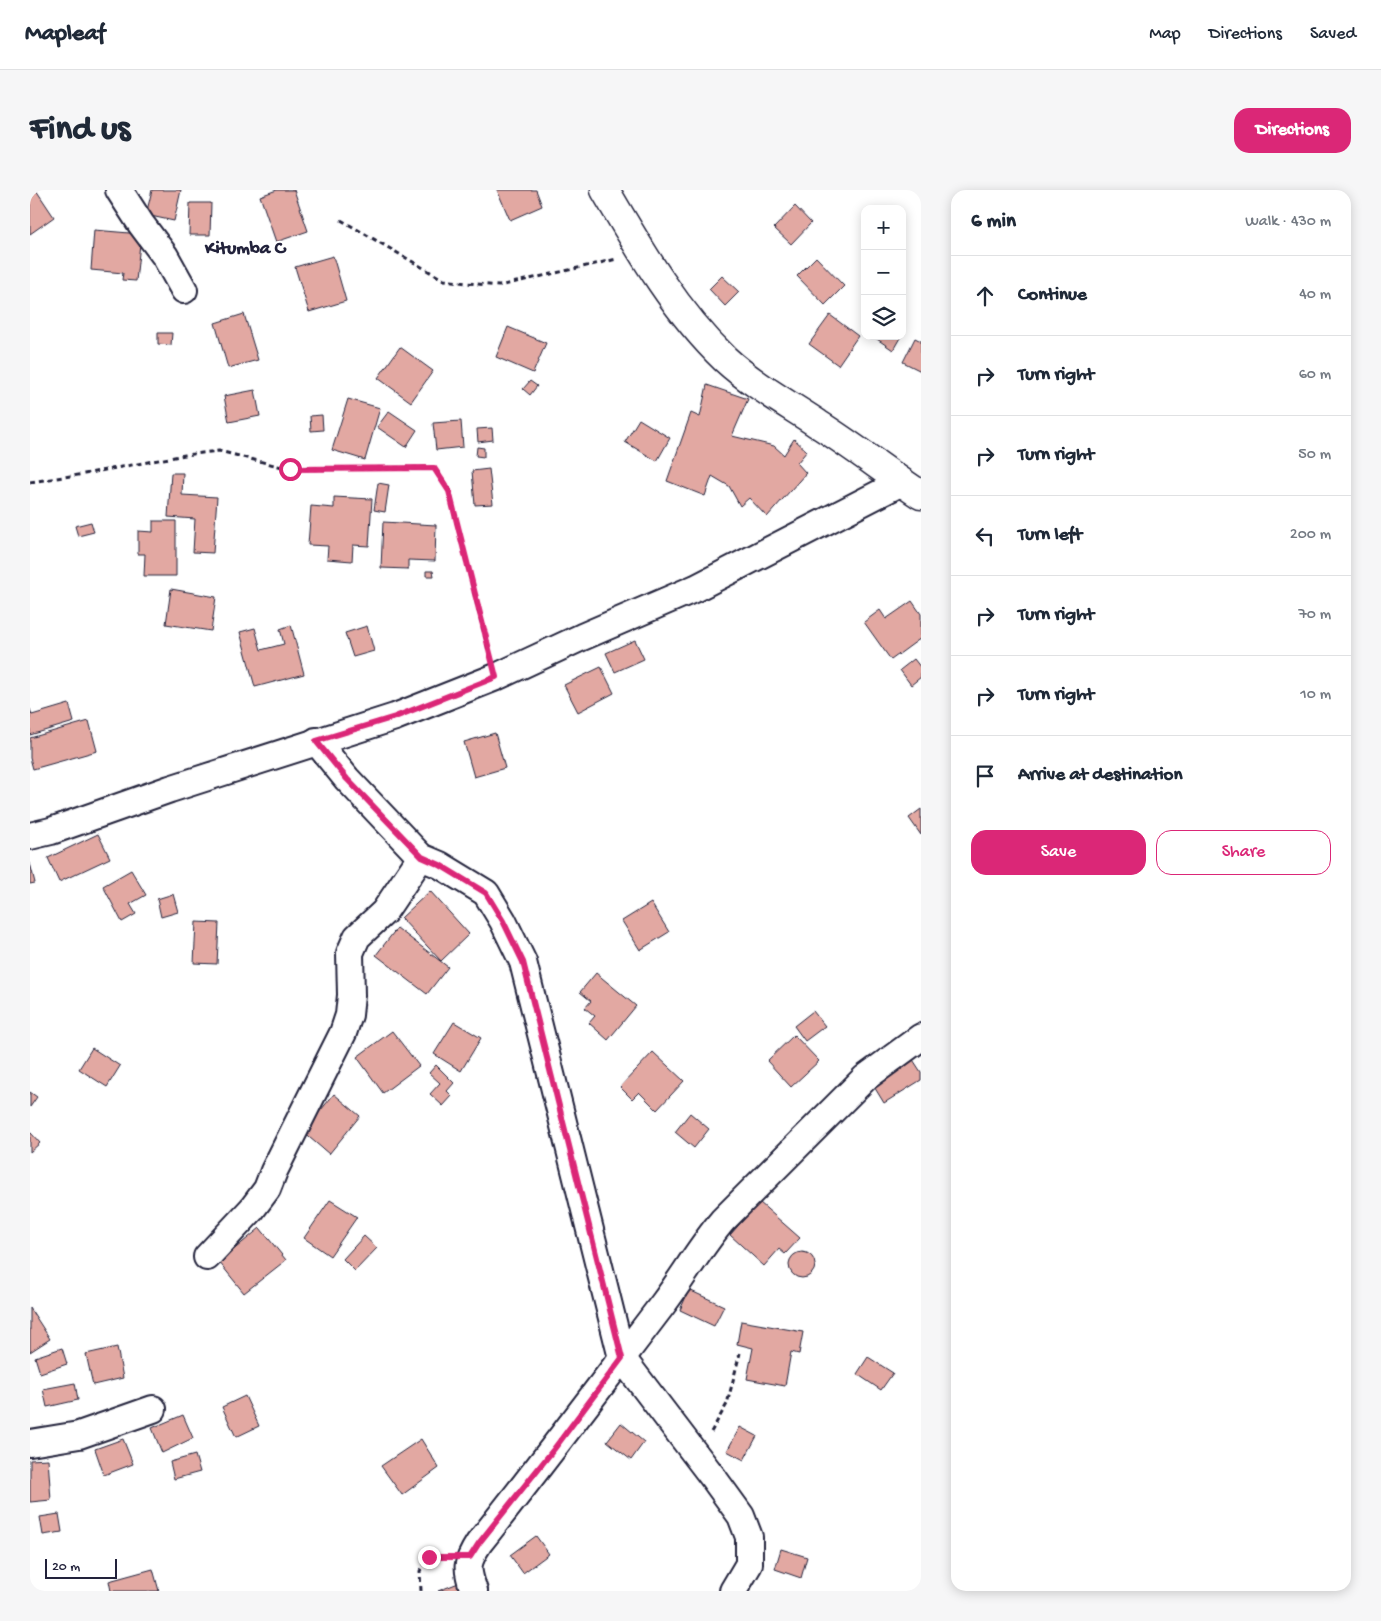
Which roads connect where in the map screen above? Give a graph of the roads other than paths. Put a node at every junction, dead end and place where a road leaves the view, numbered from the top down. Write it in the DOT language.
graph roads {
  1 [pos="120,190"];
  2 [pos="605,190"];
  3 [pos="184,290"];
  4 [pos="912,488"];
  5 [pos="316,741"];
  6 [pos="30,836"];
  7 [pos="422,857"];
  8 [pos="921,1037"];
  9 [pos="207,1257"];
  10 [pos="622,1358"];
  11 [pos="152,1409"];
  12 [pos="30,1443"];
  13 [pos="474,1591"];
  14 [pos="733,1591"];
  1 -- 3 [label="street"];
  2 -- 4 [label="street"];
  4 -- 5 [label="street"];
  5 -- 6 [label="street"];
  5 -- 7 [label="street"];
  7 -- 9 [label="street"];
  7 -- 10 [label="street"];
  8 -- 10 [label="street"];
  10 -- 13 [label="street"];
  10 -- 14 [label="street"];
  11 -- 12 [label="street"];
}
